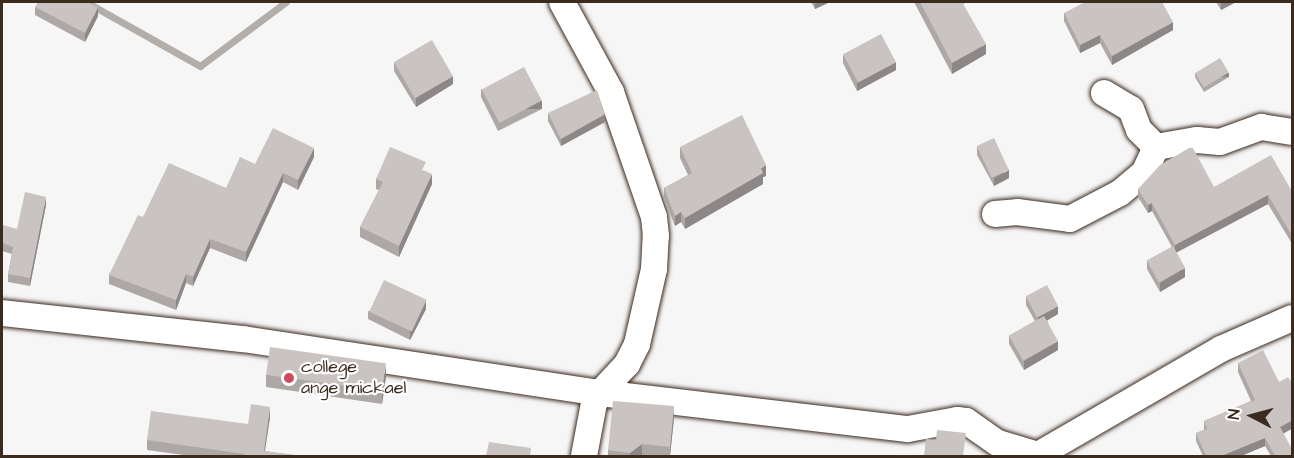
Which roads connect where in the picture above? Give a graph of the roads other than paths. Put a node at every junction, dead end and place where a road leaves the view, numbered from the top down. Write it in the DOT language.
graph roads {
  1 [pos="562,2"];
  2 [pos="1104,93"];
  3 [pos="1293,132"];
  4 [pos="1156,147"];
  5 [pos="995,214"];
  6 [pos="2,313"];
  7 [pos="1293,318"];
  8 [pos="600,393"];
  9 [pos="584,456"];
  10 [pos="1040,456"];
  1 -- 8 [label="street"];
  2 -- 4 [label="street"];
  3 -- 4 [label="street"];
  4 -- 5 [label="street"];
  6 -- 8 [label="street"];
  7 -- 10 [label="street"];
  8 -- 9 [label="street"];
  8 -- 10 [label="street"];
}
